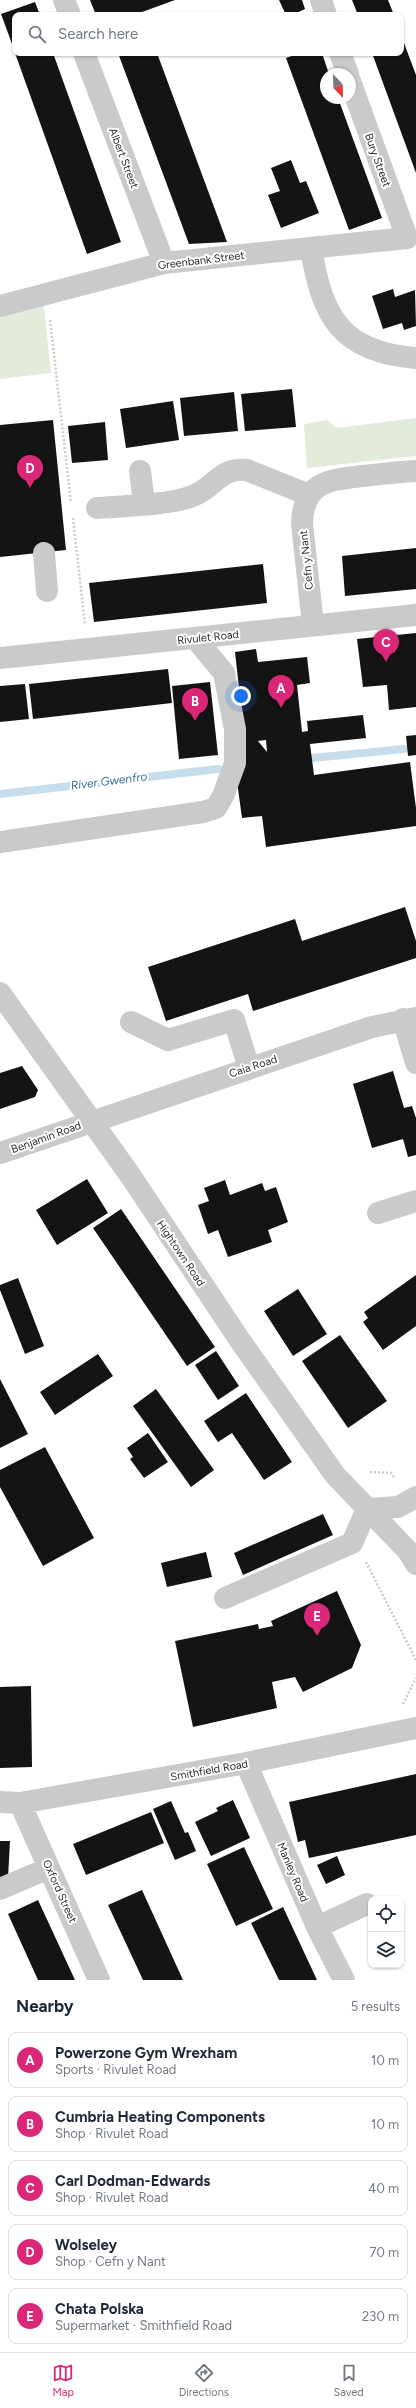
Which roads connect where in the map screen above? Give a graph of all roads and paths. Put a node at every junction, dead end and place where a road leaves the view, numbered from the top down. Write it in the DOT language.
graph roads {
  1 [pos="64,0"];
  2 [pos="321,0"];
  3 [pos="69,12"];
  4 [pos="325,12"];
  5 [pos="85,56"];
  6 [pos="341,56"];
  7 [pos="346,68"];
  8 [pos="356,98"];
  9 [pos="406,238"];
  10 [pos="311,248"];
  11 [pos="164,263"];
  12 [pos="0,306"];
  13 [pos="49,317"];
  14 [pos="416,358"];
  15 [pos="140,471"];
  16 [pos="416,471"];
  17 [pos="309,495"];
  18 [pos="144,503"];
  19 [pos="72,507"];
  20 [pos="98,508"];
  21 [pos="72,514"];
  22 [pos="44,553"];
  23 [pos="47,591"];
  24 [pos="416,615"];
  25 [pos="313,625"];
  26 [pos="196,638"];
  27 [pos="88,649"];
  28 [pos="0,658"];
  29 [pos="0,842"];
  30 [pos="0,993"];
  31 [pos="409,1018"];
  32 [pos="131,1022"];
  33 [pos="416,1063"];
  34 [pos="249,1068"];
  35 [pos="92,1120"];
  36 [pos="0,1153"];
  37 [pos="416,1201"];
  38 [pos="378,1213"];
  39 [pos="365,1469"];
  40 [pos="412,1499"];
  41 [pos="367,1509"];
  42 [pos="416,1564"];
  43 [pos="225,1598"];
  44 [pos="416,1728"];
  45 [pos="246,1764"];
  46 [pos="10,1803"];
  47 [pos="49,1868"];
  48 [pos="0,1889"];
  49 [pos="367,1904"];
  50 [pos="317,1927"];
  51 [pos="99,1980"];
  52 [pos="344,1980"];
  1 -- 3 [label="street"];
  2 -- 4 [label="street"];
  5 -- 11 [label="street, Albert Street"];
  6 -- 7 [label="street"];
  8 -- 9 [label="street, Bury Street"];
  9 -- 10 [label="street, Greenbank Street"];
  10 -- 11 [label="street, Greenbank Street"];
  10 -- 14 [label="street"];
  11 -- 12 [label="street, Greenbank Street"];
  13 -- 19 [label="path"];
  15 -- 18 [label="street"];
  16 -- 17 [label="street"];
  17 -- 18 [label="street"];
  17 -- 25 [label="street, Cefn y Nant"];
  18 -- 20 [label="street"];
  21 -- 27 [label="path"];
  22 -- 23 [label="street"];
  24 -- 25 [label="street, Rivulet Road"];
  25 -- 26 [label="street, Rivulet Road"];
  26 -- 27 [label="street, Rivulet Road"];
  26 -- 29 [label="street"];
  27 -- 28 [label="street, Rivulet Road"];
  30 -- 35 [label="street, Hightown Road"];
  31 -- 33 [label="street"];
  31 -- 34 [label="street, Caia Road"];
  32 -- 34 [label="street"];
  34 -- 35 [label="street, Caia Road"];
  35 -- 36 [label="street, Benjamin Road"];
  35 -- 41 [label="street, Hightown Road"];
  37 -- 38 [label="street"];
  39 -- 40 [label="path"];
  40 -- 41 [label="street"];
  41 -- 42 [label="street, Hightown Road"];
  41 -- 43 [label="street"];
  44 -- 45 [label="street, Smithfield Road"];
  45 -- 46 [label="street, Smithfield Road"];
  45 -- 50 [label="street, Manley Road"];
  46 -- 47 [label="street, Oxford Street"];
  47 -- 48 [label="street"];
  47 -- 51 [label="street, Oxford Street"];
  49 -- 50 [label="street"];
  50 -- 52 [label="street, Manley Road"];
}
